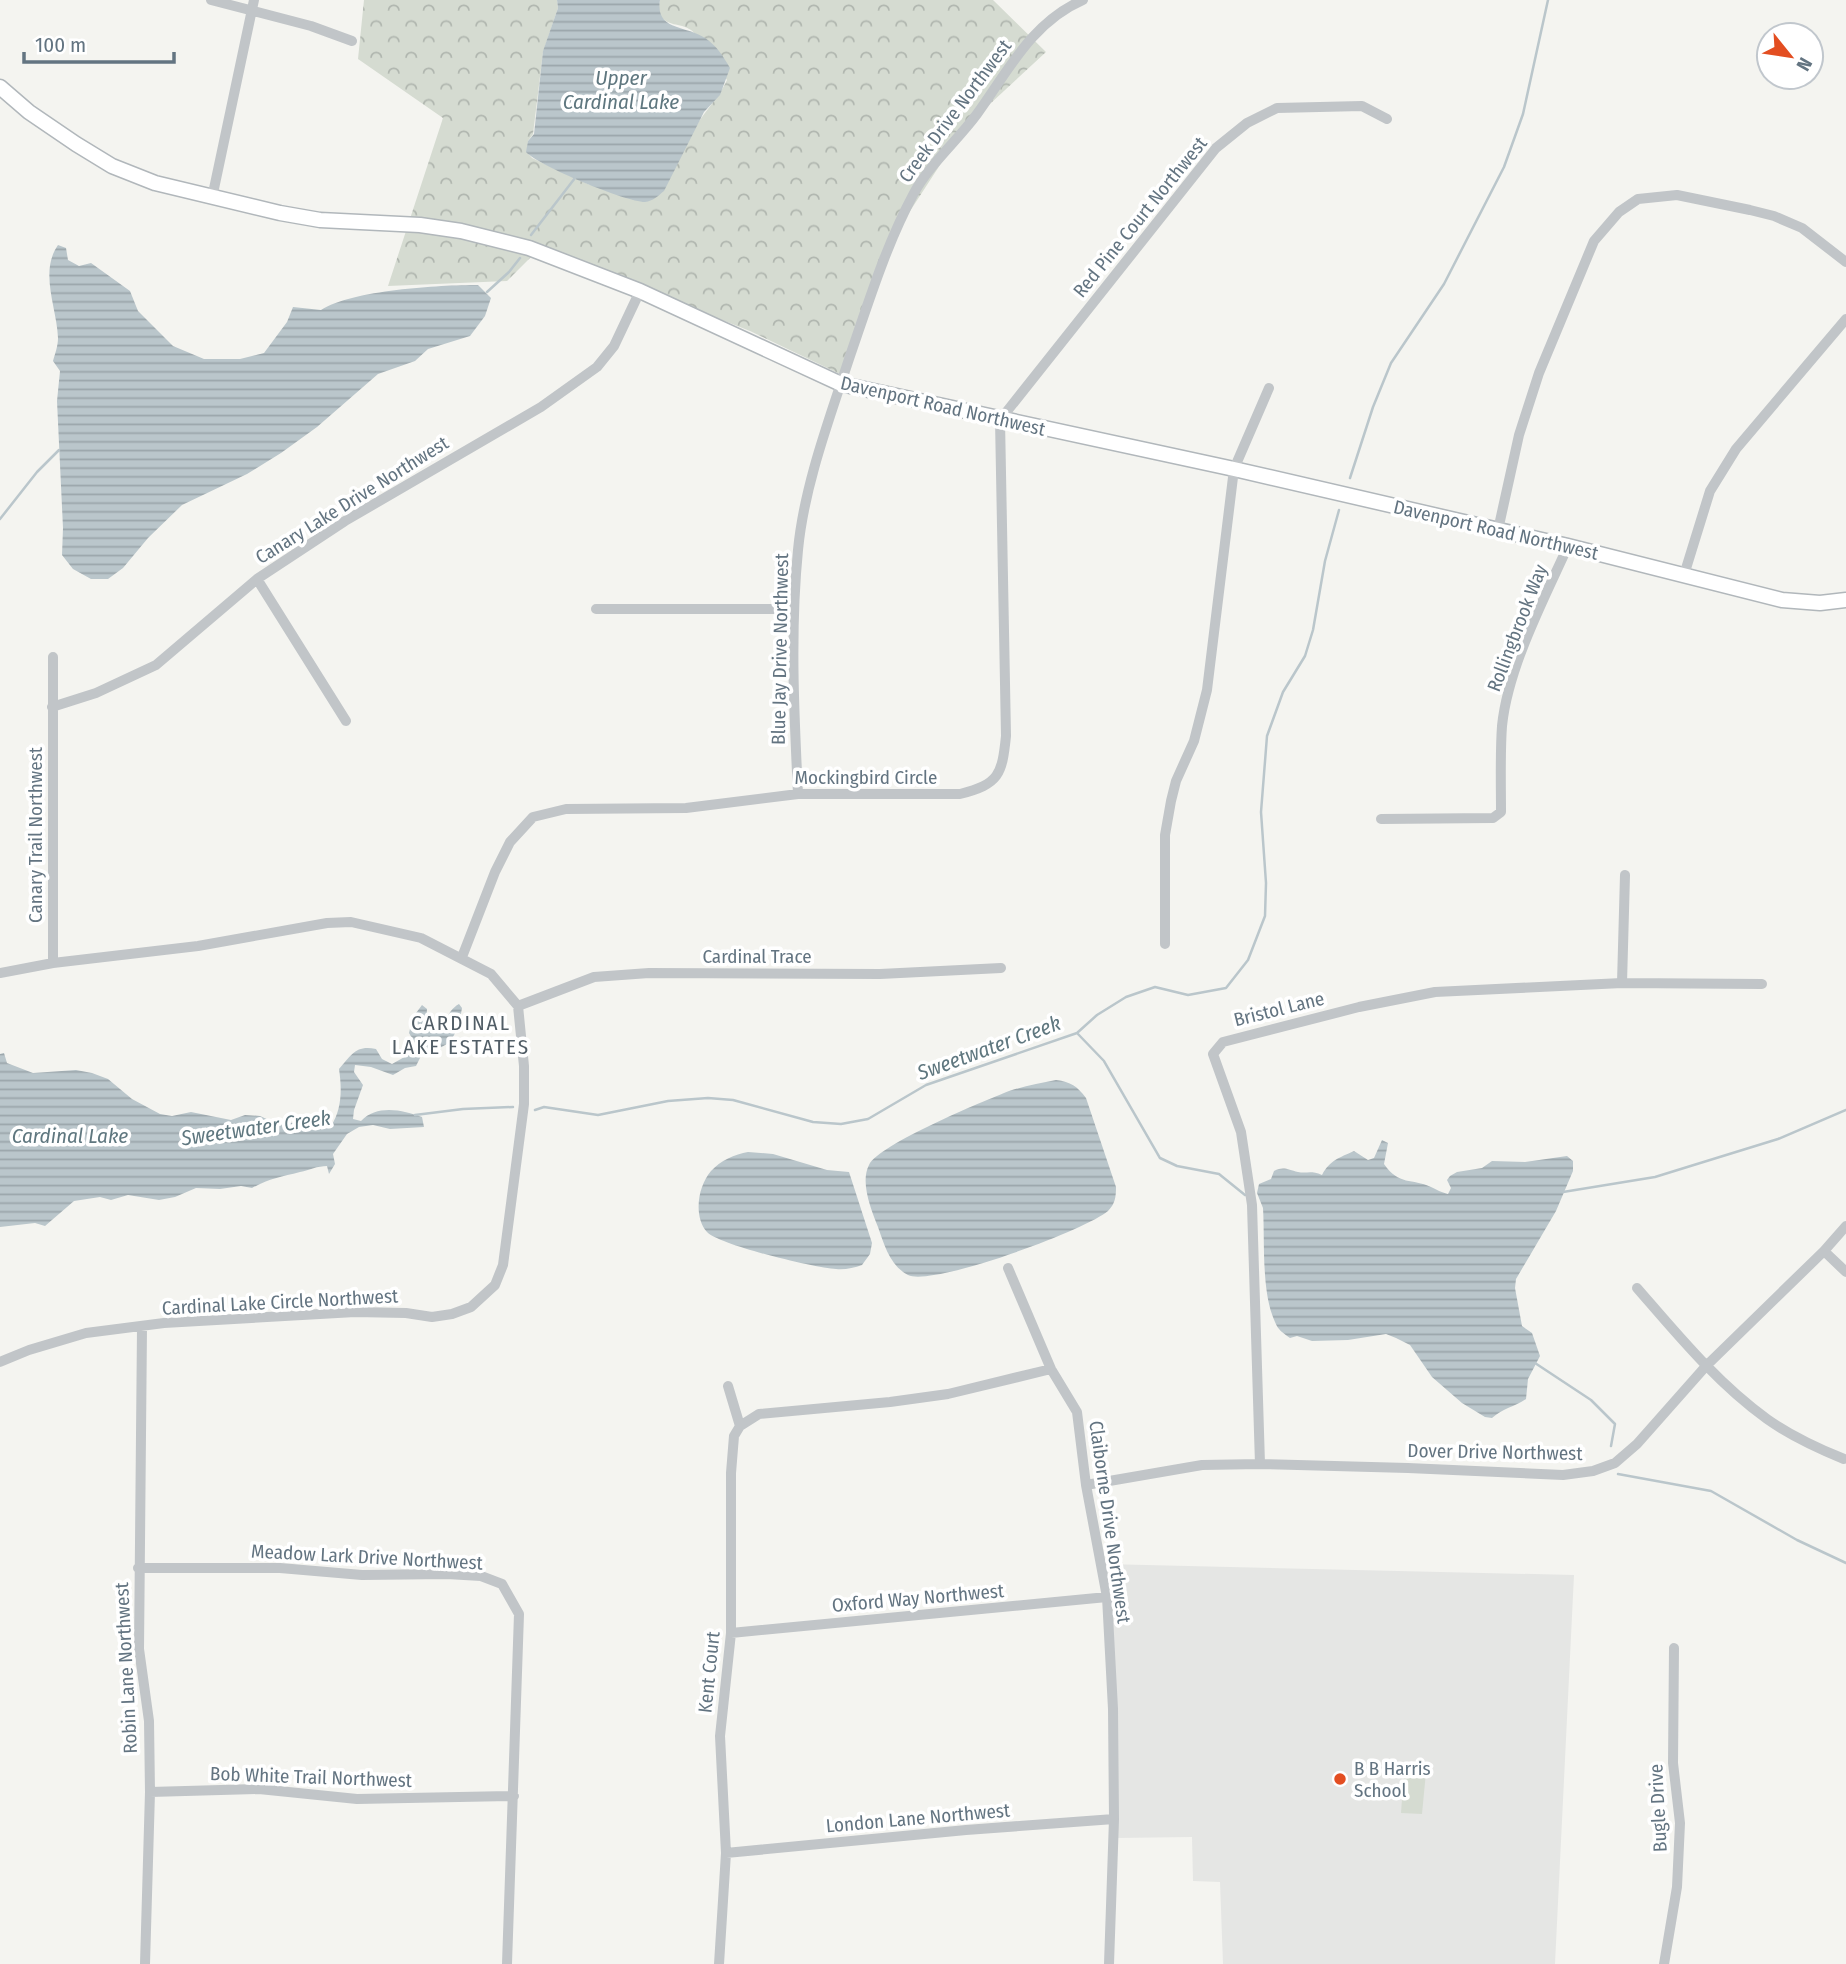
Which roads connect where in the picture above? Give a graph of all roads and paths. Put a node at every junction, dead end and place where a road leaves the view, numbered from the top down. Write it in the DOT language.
graph roads {
  1 [pos="211,0"];
  2 [pos="1083,0"];
  3 [pos="253,5"];
  4 [pos="352,41"];
  5 [pos="0,87"];
  6 [pos="1387,118"];
  7 [pos="212,198"];
  8 [pos="1846,262"];
  9 [pos="640,291"];
  10 [pos="1846,319"];
  11 [pos="841,384"];
  12 [pos="1269,388"];
  13 [pos="1000,420"];
  14 [pos="1234,469"];
  15 [pos="1498,530"];
  16 [pos="1568,545"];
  17 [pos="1684,575"];
  18 [pos="257,579"];
  19 [pos="1846,600"];
  20 [pos="596,608"];
  21 [pos="794,609"];
  22 [pos="53,657"];
  23 [pos="52,706"];
  24 [pos="346,721"];
  25 [pos="798,794"];
  26 [pos="1381,819"];
  27 [pos="1625,875"];
  28 [pos="1165,944"];
  29 [pos="462,957"];
  30 [pos="53,963"];
  31 [pos="1001,968"];
  32 [pos="0,973"];
  33 [pos="1622,983"];
  34 [pos="1762,984"];
  35 [pos="519,1006"];
  36 [pos="1846,1226"];
  37 [pos="1824,1251"];
  38 [pos="1008,1268"];
  39 [pos="1846,1272"];
  40 [pos="1637,1289"];
  41 [pos="142,1328"];
  42 [pos="0,1362"];
  43 [pos="1706,1366"];
  44 [pos="1051,1369"];
  45 [pos="728,1387"];
  46 [pos="740,1426"];
  47 [pos="1844,1459"];
  48 [pos="1260,1464"];
  49 [pos="1086,1485"];
  50 [pos="138,1569"];
  51 [pos="1107,1597"];
  52 [pos="731,1633"];
  53 [pos="1674,1648"];
  54 [pos="150,1792"];
  55 [pos="514,1796"];
  56 [pos="1114,1819"];
  57 [pos="726,1853"];
  58 [pos="145,1964"];
  59 [pos="507,1964"];
  60 [pos="719,1964"];
  61 [pos="1109,1964"];
  62 [pos="1664,1964"];
  1 -- 3 [label="street"];
  2 -- 11 [label="street, Creek Drive Northwest"];
  3 -- 4 [label="street"];
  3 -- 7 [label="street"];
  5 -- 7 [label="street, Davenport Road Northwest"];
  6 -- 13 [label="street, Red Pine Court Northwest"];
  7 -- 9 [label="street, Davenport Road Northwest"];
  8 -- 15 [label="street"];
  9 -- 11 [label="street, Davenport Road Northwest"];
  9 -- 18 [label="street, Canary Lake Drive Northwest"];
  10 -- 17 [label="street"];
  11 -- 13 [label="street, Davenport Road Northwest"];
  11 -- 21 [label="street, Blue Jay Drive Northwest"];
  12 -- 14 [label="street"];
  13 -- 14 [label="street, Davenport Road Northwest"];
  13 -- 25 [label="street, Mockingbird Circle"];
  14 -- 15 [label="street, Davenport Road Northwest"];
  14 -- 28 [label="street"];
  15 -- 16 [label="street, Davenport Road Northwest"];
  16 -- 17 [label="street, Davenport Road Northwest"];
  16 -- 26 [label="street, Rollingbrook Way"];
  17 -- 19 [label="street, Davenport Road Northwest"];
  18 -- 23 [label="street, Canary Lake Drive Northwest"];
  18 -- 24 [label="street"];
  20 -- 21 [label="street"];
  21 -- 25 [label="street, Blue Jay Drive Northwest"];
  22 -- 23 [label="street, Canary Trail Northwest"];
  23 -- 30 [label="street, Canary Trail Northwest"];
  25 -- 29 [label="street, Mockingbird Circle"];
  27 -- 33 [label="street"];
  29 -- 30 [label="street"];
  29 -- 35 [label="street"];
  30 -- 32 [label="street"];
  31 -- 35 [label="street, Cardinal Trace"];
  33 -- 34 [label="street"];
  33 -- 48 [label="street, Bristol Lane"];
  35 -- 41 [label="street, Cardinal Lake Circle Northwest"];
  36 -- 37 [label="street, Dover Drive Northwest"];
  37 -- 39 [label="street"];
  37 -- 43 [label="street, Dover Drive Northwest"];
  38 -- 44 [label="street, Claiborne Drive Northwest"];
  40 -- 43 [label="street"];
  41 -- 42 [label="street, Cardinal Lake Circle Northwest"];
  41 -- 50 [label="street, Robin Lane Northwest"];
  43 -- 47 [label="street"];
  43 -- 48 [label="street, Dover Drive Northwest"];
  44 -- 46 [label="street"];
  44 -- 49 [label="street, Claiborne Drive Northwest"];
  45 -- 46 [label="street"];
  46 -- 52 [label="street, Kent Court"];
  48 -- 49 [label="street, Dover Drive Northwest"];
  49 -- 51 [label="street, Claiborne Drive Northwest"];
  50 -- 54 [label="street, Robin Lane Northwest"];
  50 -- 55 [label="street, Meadow Lark Drive Northwest"];
  51 -- 52 [label="street, Oxford Way Northwest"];
  51 -- 56 [label="street, Claiborne Drive Northwest"];
  52 -- 57 [label="street, Kent Court"];
  53 -- 62 [label="street, Bugle Drive"];
  54 -- 55 [label="street, Bob White Trail Northwest"];
  54 -- 58 [label="street, Robin Lane Northwest"];
  55 -- 59 [label="street, Meadow Lark Drive Northwest"];
  56 -- 57 [label="street, London Lane Northwest"];
  56 -- 61 [label="street, Claiborne Drive Northwest"];
  57 -- 60 [label="street, Kent Court"];
}
